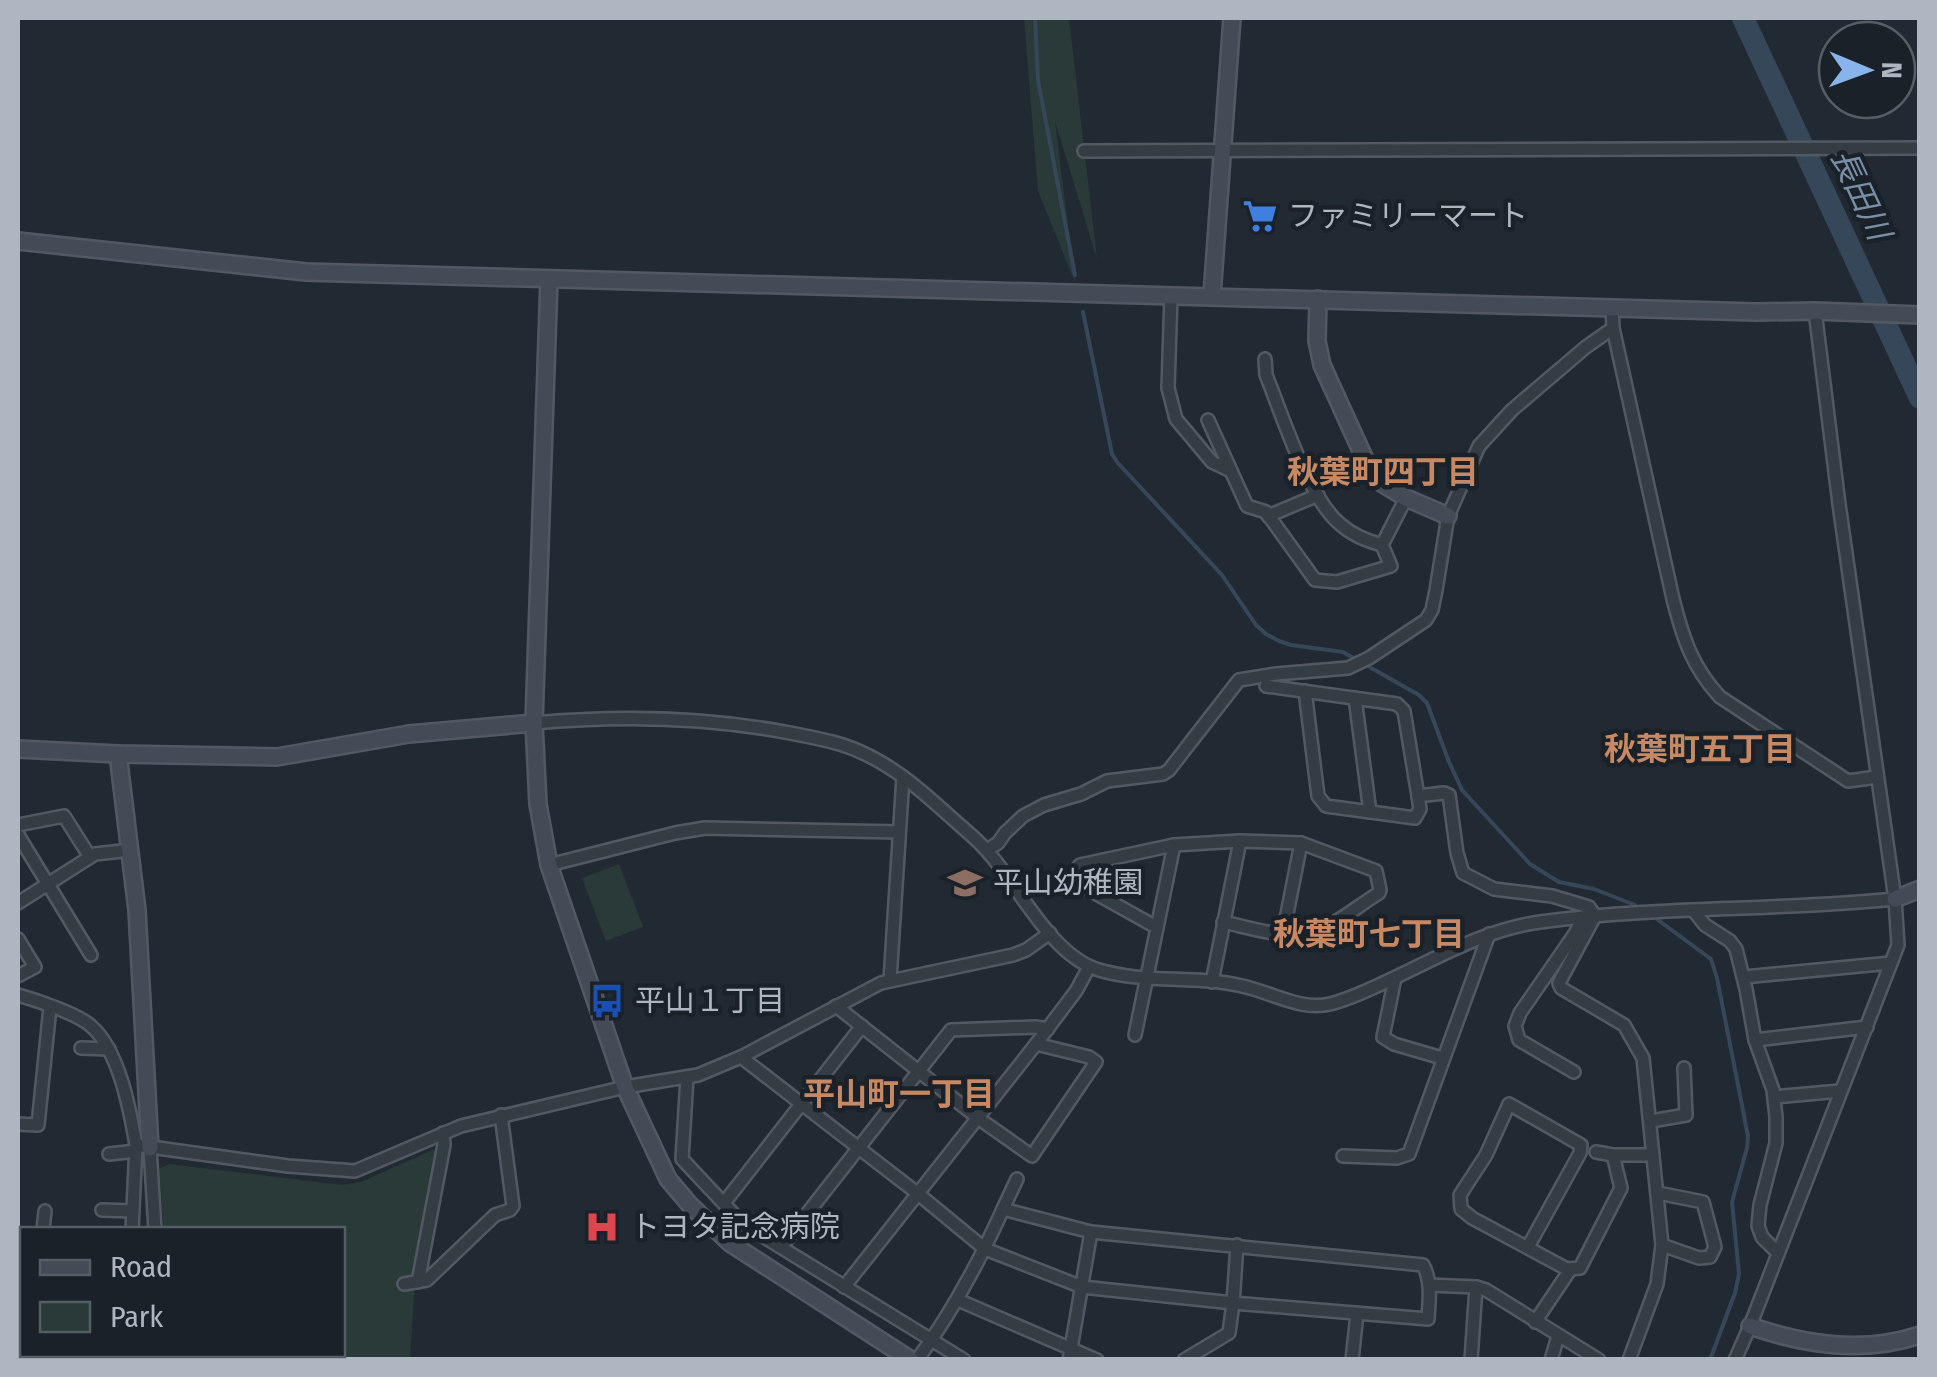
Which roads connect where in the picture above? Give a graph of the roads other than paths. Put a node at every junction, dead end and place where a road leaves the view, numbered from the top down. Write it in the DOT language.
graph roads {
  1 [pos="1232,18"];
  2 [pos="1920,148"];
  3 [pos="1084,151"];
  4 [pos="1222,151"];
  5 [pos="18,241"];
  6 [pos="549,280"];
  7 [pos="1171,295"];
  8 [pos="1212,296"];
  9 [pos="1318,299"];
  10 [pos="1612,307"];
  11 [pos="1815,311"];
  12 [pos="1920,315"];
  13 [pos="1613,328"];
  14 [pos="1265,358"];
  15 [pos="1208,420"];
  16 [pos="1231,471"];
  17 [pos="1318,495"];
  18 [pos="1406,498"];
  19 [pos="1268,516"];
  20 [pos="1448,516"];
  21 [pos="1382,545"];
  22 [pos="1266,686"];
  23 [pos="1305,691"];
  24 [pos="1355,698"];
  25 [pos="534,723"];
  26 [pos="18,750"];
  27 [pos="118,754"];
  28 [pos="903,777"];
  29 [pos="1877,777"];
  30 [pos="1418,796"];
  31 [pos="1370,812"];
  32 [pos="18,824"];
  33 [pos="899,832"];
  34 [pos="18,836"];
  35 [pos="1240,841"];
  36 [pos="1301,842"];
  37 [pos="1174,845"];
  38 [pos="130,850"];
  39 [pos="986,850"];
  40 [pos="90,857"];
  41 [pos="550,865"];
  42 [pos="48,884"];
  43 [pos="1920,889"];
  44 [pos="1895,899"];
  45 [pos="18,903"];
  46 [pos="1694,911"];
  47 [pos="1589,916"];
  48 [pos="1223,922"];
  49 [pos="1156,927"];
  50 [pos="1050,932"];
  51 [pos="1282,934"];
  52 [pos="1489,934"];
  53 [pos="18,940"];
  54 [pos="91,954"];
  55 [pos="1891,963"];
  56 [pos="1089,966"];
  57 [pos="18,976"];
  58 [pos="1395,978"];
  59 [pos="1744,978"];
  60 [pos="1145,979"];
  61 [pos="890,980"];
  62 [pos="1212,982"];
  63 [pos="18,995"];
  64 [pos="836,1006"];
  65 [pos="50,1007"];
  66 [pos="862,1026"];
  67 [pos="1866,1026"];
  68 [pos="1048,1029"];
  69 [pos="1136,1035"];
  70 [pos="1756,1040"];
  71 [pos="1036,1044"];
  72 [pos="80,1048"];
  73 [pos="109,1050"];
  74 [pos="741,1057"];
  75 [pos="1442,1058"];
  76 [pos="1684,1068"];
  77 [pos="1574,1072"];
  78 [pos="920,1073"];
  79 [pos="687,1078"];
  80 [pos="625,1087"];
  81 [pos="1840,1091"];
  82 [pos="1774,1097"];
  83 [pos="801,1104"];
  84 [pos="501,1115"];
  85 [pos="978,1118"];
  86 [pos="1651,1121"];
  87 [pos="18,1124"];
  88 [pos="443,1133"];
  89 [pos="141,1148"];
  90 [pos="859,1150"];
  91 [pos="1596,1152"];
  92 [pos="109,1154"];
  93 [pos="1613,1155"];
  94 [pos="1653,1155"];
  95 [pos="1343,1156"];
  96 [pos="1017,1179"];
  97 [pos="134,1182"];
  98 [pos="152,1184"];
  99 [pos="917,1193"];
  100 [pos="1658,1194"];
  101 [pos="724,1202"];
  102 [pos="1003,1209"];
  103 [pos="45,1210"];
  104 [pos="102,1210"];
  105 [pos="133,1211"];
  106 [pos="43,1227"];
  107 [pos="132,1227"];
  108 [pos="155,1227"];
  109 [pos="1091,1232"];
  110 [pos="1237,1245"];
  111 [pos="1662,1246"];
  112 [pos="781,1247"];
  113 [pos="1528,1247"];
  114 [pos="985,1249"];
  115 [pos="1778,1252"];
  116 [pos="1570,1270"];
  117 [pos="418,1282"];
  118 [pos="404,1284"];
  119 [pos="1429,1285"];
  120 [pos="844,1287"];
  121 [pos="1082,1287"];
  122 [pos="1476,1287"];
  123 [pos="958,1300"];
  124 [pos="1233,1303"];
  125 [pos="1357,1314"];
  126 [pos="1536,1322"];
  127 [pos="1750,1326"];
  128 [pos="1920,1335"];
  129 [pos="1558,1336"];
  130 [pos="932,1341"];
  131 [pos="1070,1354"];
  132 [pos="914,1360"];
  133 [pos="964,1360"];
  134 [pos="1098,1360"];
  135 [pos="1184,1360"];
  136 [pos="1352,1360"];
  137 [pos="1471,1360"];
  138 [pos="1552,1360"];
  139 [pos="1599,1360"];
  140 [pos="1629,1360"];
  141 [pos="1735,1360"];
  1 -- 4 [label="street"];
  2 -- 4 [label="street"];
  3 -- 4 [label="street"];
  4 -- 8 [label="street"];
  5 -- 6 [label="street"];
  6 -- 7 [label="street"];
  6 -- 25 [label="street"];
  7 -- 8 [label="street"];
  7 -- 16 [label="street"];
  8 -- 9 [label="street"];
  9 -- 10 [label="street"];
  9 -- 18 [label="street"];
  10 -- 11 [label="street"];
  10 -- 13 [label="street"];
  11 -- 12 [label="street"];
  11 -- 29 [label="street"];
  13 -- 20 [label="street"];
  13 -- 29 [label="street"];
  14 -- 17 [label="street"];
  15 -- 16 [label="street"];
  16 -- 19 [label="street"];
  17 -- 19 [label="street"];
  17 -- 21 [label="street"];
  18 -- 20 [label="street"];
  18 -- 21 [label="street"];
  19 -- 21 [label="street"];
  20 -- 39 [label="street"];
  22 -- 23 [label="street"];
  23 -- 24 [label="street"];
  23 -- 31 [label="street"];
  24 -- 30 [label="street"];
  24 -- 31 [label="street"];
  25 -- 27 [label="street"];
  25 -- 28 [label="street"];
  25 -- 41 [label="street"];
  26 -- 27 [label="street"];
  27 -- 38 [label="street"];
  28 -- 33 [label="street"];
  28 -- 39 [label="street"];
  29 -- 44 [label="street"];
  30 -- 31 [label="street"];
  30 -- 47 [label="street"];
  32 -- 40 [label="street"];
  33 -- 41 [label="street"];
  33 -- 61 [label="street"];
  34 -- 42 [label="street"];
  35 -- 36 [label="street"];
  35 -- 37 [label="street"];
  35 -- 48 [label="street"];
  36 -- 51 [label="street"];
  36 -- 51 [label="street"];
  37 -- 49 [label="street"];
  37 -- 49 [label="street"];
  38 -- 40 [label="street"];
  38 -- 89 [label="street"];
  39 -- 50 [label="street"];
  40 -- 42 [label="street"];
  41 -- 80 [label="street"];
  42 -- 45 [label="street"];
  42 -- 54 [label="street"];
  43 -- 44 [label="street"];
  44 -- 46 [label="street"];
  44 -- 55 [label="street"];
  46 -- 47 [label="street"];
  46 -- 59 [label="street"];
  47 -- 52 [label="street"];
  47 -- 77 [label="street"];
  47 -- 86 [label="street"];
  48 -- 51 [label="street"];
  48 -- 62 [label="street"];
  49 -- 60 [label="street"];
  50 -- 56 [label="street"];
  50 -- 61 [label="street"];
  52 -- 58 [label="street"];
  52 -- 75 [label="street"];
  53 -- 57 [label="street"];
  55 -- 59 [label="street"];
  55 -- 67 [label="street"];
  56 -- 60 [label="street"];
  56 -- 68 [label="street"];
  58 -- 62 [label="street"];
  58 -- 75 [label="street"];
  59 -- 70 [label="street"];
  60 -- 62 [label="street"];
  60 -- 69 [label="street"];
  61 -- 64 [label="street"];
  63 -- 65 [label="street"];
  64 -- 66 [label="street"];
  64 -- 74 [label="street"];
  65 -- 73 [label="street"];
  65 -- 87 [label="street"];
  66 -- 78 [label="street"];
  66 -- 83 [label="street"];
  67 -- 70 [label="street"];
  67 -- 81 [label="street"];
  68 -- 71 [label="street"];
  68 -- 78 [label="street"];
  70 -- 82 [label="street"];
  71 -- 85 [label="street"];
  71 -- 85 [label="street"];
  72 -- 73 [label="street"];
  73 -- 89 [label="street"];
  74 -- 79 [label="street"];
  74 -- 83 [label="street"];
  75 -- 95 [label="street"];
  76 -- 86 [label="street"];
  78 -- 85 [label="street"];
  78 -- 90 [label="street"];
  79 -- 80 [label="street"];
  79 -- 101 [label="street"];
  80 -- 84 [label="street"];
  80 -- 132 [label="street"];
  81 -- 82 [label="street"];
  81 -- 115 [label="street"];
  82 -- 115 [label="street"];
  83 -- 90 [label="street"];
  83 -- 101 [label="street"];
  84 -- 88 [label="street"];
  84 -- 117 [label="street"];
  85 -- 99 [label="street"];
  86 -- 94 [label="street"];
  88 -- 89 [label="street"];
  88 -- 117 [label="street"];
  89 -- 92 [label="street"];
  89 -- 97 [label="street"];
  89 -- 98 [label="street"];
  90 -- 99 [label="street"];
  90 -- 112 [label="street"];
  91 -- 93 [label="street"];
  93 -- 94 [label="street"];
  93 -- 116 [label="street"];
  94 -- 100 [label="street"];
  96 -- 102 [label="street"];
  97 -- 98 [label="street"];
  97 -- 105 [label="street"];
  98 -- 108 [label="street"];
  99 -- 114 [label="street"];
  99 -- 120 [label="street"];
  100 -- 111 [label="street"];
  100 -- 111 [label="street"];
  101 -- 112 [label="street"];
  102 -- 109 [label="street"];
  102 -- 114 [label="street"];
  103 -- 106 [label="street"];
  104 -- 105 [label="street"];
  105 -- 107 [label="street"];
  109 -- 110 [label="street"];
  109 -- 121 [label="street"];
  110 -- 119 [label="street"];
  110 -- 124 [label="street"];
  111 -- 140 [label="street"];
  112 -- 120 [label="street"];
  113 -- 113 [label="street"];
  113 -- 116 [label="street"];
  114 -- 121 [label="street"];
  114 -- 123 [label="street"];
  115 -- 127 [label="street"];
  116 -- 126 [label="street"];
  117 -- 118 [label="street"];
  119 -- 122 [label="street"];
  119 -- 125 [label="street"];
  120 -- 130 [label="street"];
  121 -- 124 [label="street"];
  121 -- 131 [label="street"];
  122 -- 126 [label="street"];
  122 -- 137 [label="street"];
  123 -- 130 [label="street"];
  123 -- 131 [label="street"];
  124 -- 125 [label="street"];
  124 -- 135 [label="street"];
  125 -- 136 [label="street"];
  126 -- 129 [label="street"];
  127 -- 128 [label="street"];
  127 -- 141 [label="street"];
  129 -- 138 [label="street"];
  129 -- 139 [label="street"];
  130 -- 132 [label="street"];
  130 -- 133 [label="street"];
  131 -- 134 [label="street"];
}
